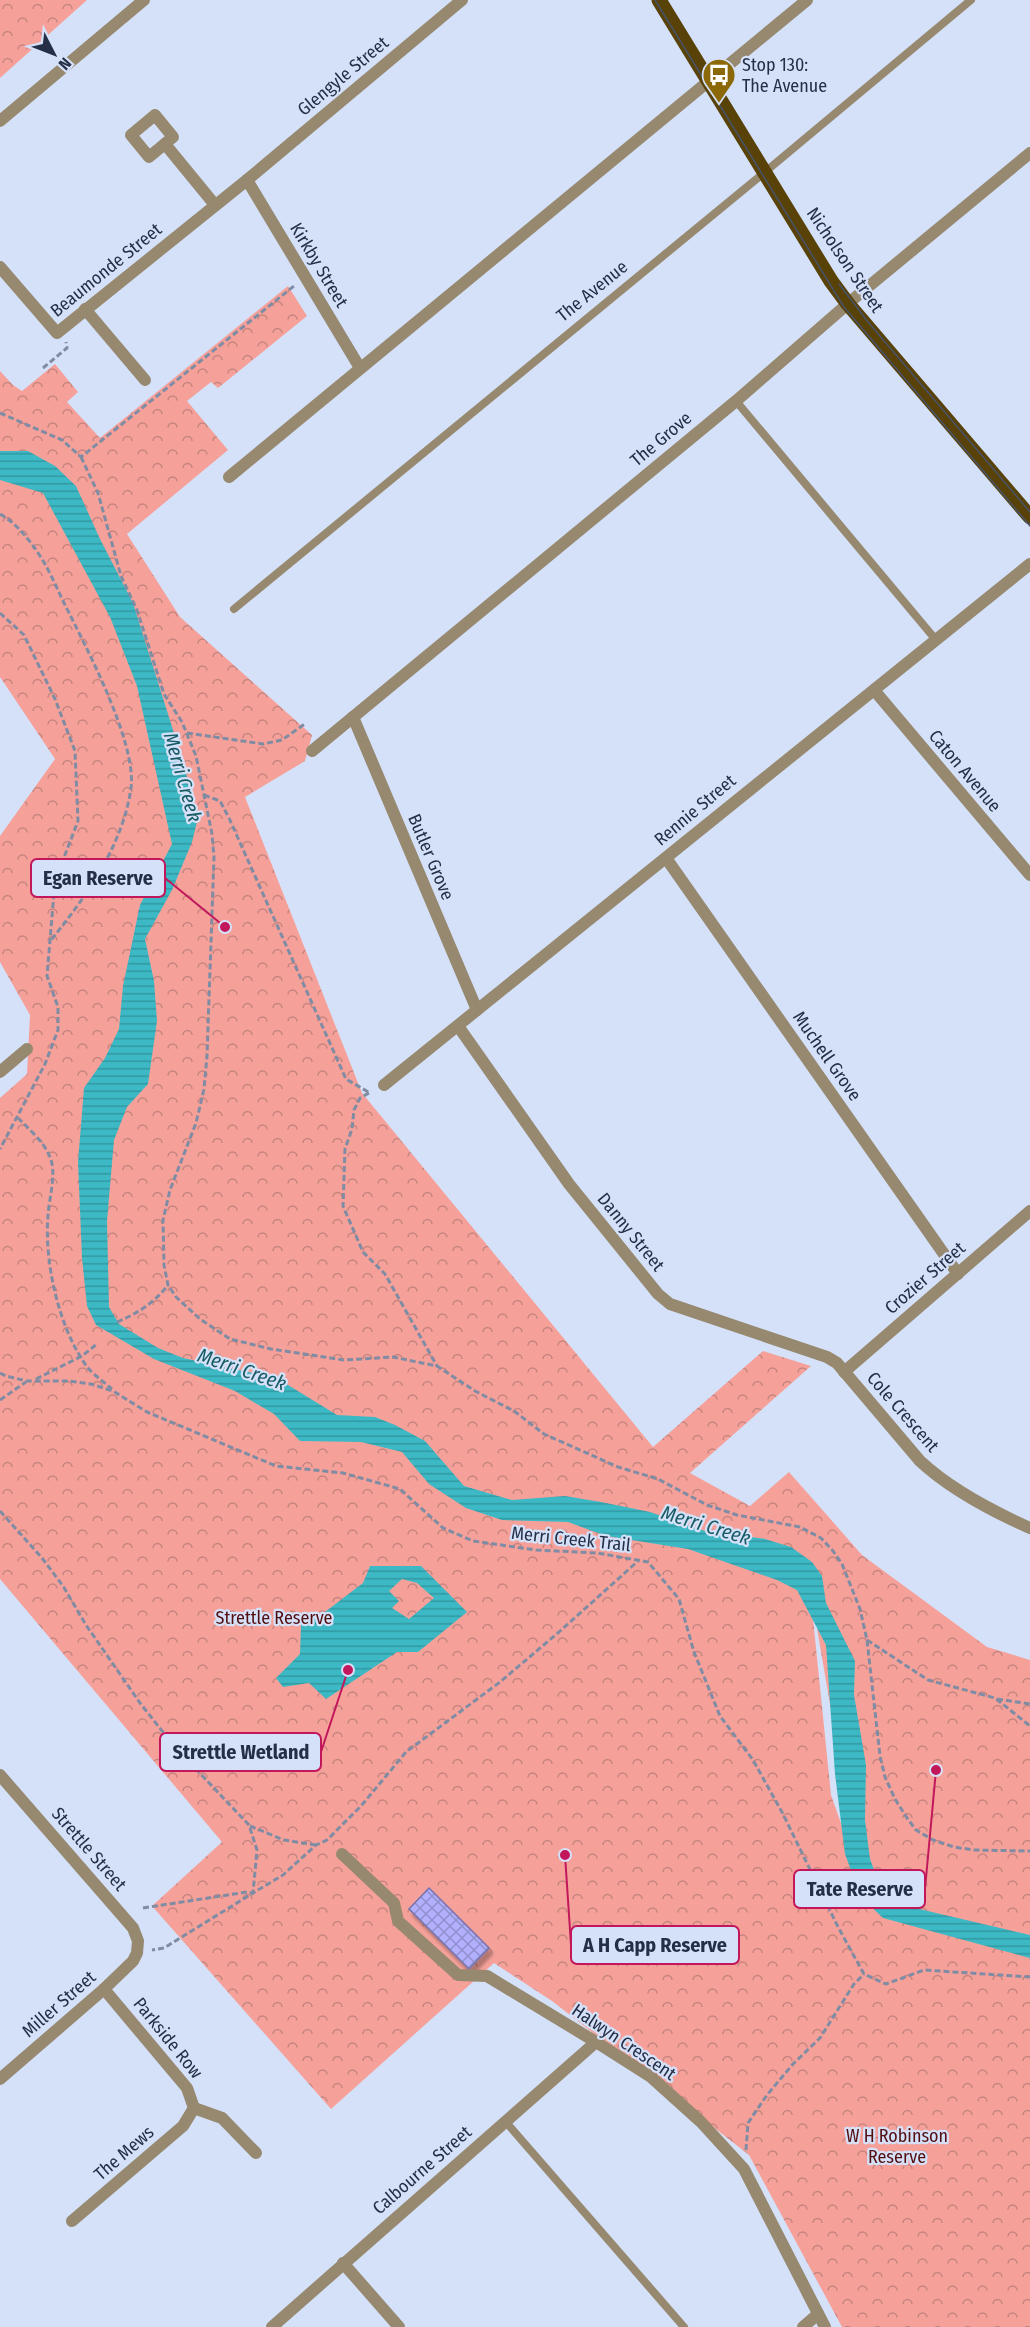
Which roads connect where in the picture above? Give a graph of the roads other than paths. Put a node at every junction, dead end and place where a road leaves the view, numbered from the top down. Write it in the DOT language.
graph roads {
  1 [pos="144,0"];
  2 [pos="462,0"];
  3 [pos="659,0"];
  4 [pos="807,0"];
  5 [pos="971,0"];
  6 [pos="709,82"];
  7 [pos="0,121"];
  8 [pos="165,144"];
  9 [pos="1030,153"];
  10 [pos="765,172"];
  11 [pos="247,180"];
  12 [pos="215,205"];
  13 [pos="0,267"];
  14 [pos="848,304"];
  15 [pos="85,309"];
  16 [pos="360,368"];
  17 [pos="145,380"];
  18 [pos="736,400"];
  19 [pos="229,477"];
  20 [pos="1030,517"];
  21 [pos="1030,564"];
  22 [pos="234,609"];
  23 [pos="936,640"];
  24 [pos="874,690"];
  25 [pos="353,717"];
  26 [pos="312,751"];
  27 [pos="666,858"];
  28 [pos="1030,875"];
  29 [pos="477,1010"];
  30 [pos="458,1026"];
  31 [pos="27,1049"];
  32 [pos="0,1072"];
  33 [pos="384,1085"];
  34 [pos="1030,1211"];
  35 [pos="958,1274"];
  36 [pos="844,1372"];
  37 [pos="1030,1528"];
  38 [pos="0,1775"];
  39 [pos="342,1854"];
  40 [pos="137,1953"];
  41 [pos="104,1989"];
  42 [pos="596,2042"];
  43 [pos="0,2079"];
  44 [pos="194,2108"];
  45 [pos="506,2121"];
  46 [pos="256,2152"];
  47 [pos="72,2221"];
  48 [pos="343,2263"];
  49 [pos="818,2314"];
  50 [pos="272,2327"];
  51 [pos="399,2327"];
  52 [pos="684,2327"];
  53 [pos="802,2327"];
  54 [pos="825,2327"];
  1 -- 7 [label="street"];
  2 -- 11 [label="street, Glengyle Street"];
  3 -- 6 [label="main road, Nicholson Street"];
  4 -- 6 [label="street"];
  5 -- 10 [label="lane, The Avenue"];
  6 -- 10 [label="main road, Nicholson Street"];
  6 -- 16 [label="street"];
  8 -- 12 [label="street"];
  9 -- 14 [label="street, The Grove"];
  10 -- 14 [label="main road, Nicholson Street"];
  10 -- 22 [label="lane, The Avenue"];
  11 -- 12 [label="street, Beaumonde Street"];
  11 -- 16 [label="street, Kirkby Street"];
  12 -- 15 [label="street, Beaumonde Street"];
  13 -- 15 [label="street, Beaumonde Street"];
  14 -- 18 [label="street, The Grove"];
  14 -- 20 [label="main road, Nicholson Street"];
  15 -- 17 [label="street"];
  16 -- 19 [label="street"];
  18 -- 23 [label="lane"];
  18 -- 25 [label="street, The Grove"];
  21 -- 23 [label="street, Rennie Street"];
  23 -- 24 [label="street, Rennie Street"];
  24 -- 27 [label="street, Rennie Street"];
  24 -- 28 [label="street, Caton Avenue"];
  25 -- 26 [label="street, The Grove"];
  25 -- 29 [label="street, Butler Grove"];
  27 -- 29 [label="street, Rennie Street"];
  27 -- 35 [label="street, Muchell Grove"];
  29 -- 30 [label="street, Rennie Street"];
  30 -- 33 [label="street, Rennie Street"];
  30 -- 36 [label="street, Danny Street"];
  31 -- 32 [label="street"];
  34 -- 35 [label="street, Crozier Street"];
  35 -- 36 [label="street, Crozier Street"];
  36 -- 37 [label="street, Cole Crescent"];
  38 -- 40 [label="street, Strettle Street"];
  39 -- 42 [label="street, Halwyn Crescent"];
  40 -- 41 [label="street, Miller Street"];
  41 -- 43 [label="street, Miller Street"];
  41 -- 44 [label="street, Parkside Row"];
  42 -- 45 [label="street, Calbourne Street"];
  42 -- 49 [label="street, Halwyn Crescent"];
  44 -- 46 [label="street, Parkside Row"];
  44 -- 47 [label="street, The Mews"];
  45 -- 48 [label="street, Calbourne Street"];
  45 -- 52 [label="lane"];
  48 -- 50 [label="street, Calbourne Street"];
  48 -- 51 [label="street"];
  49 -- 53 [label="street"];
  49 -- 54 [label="street, Halwyn Crescent"];
}
